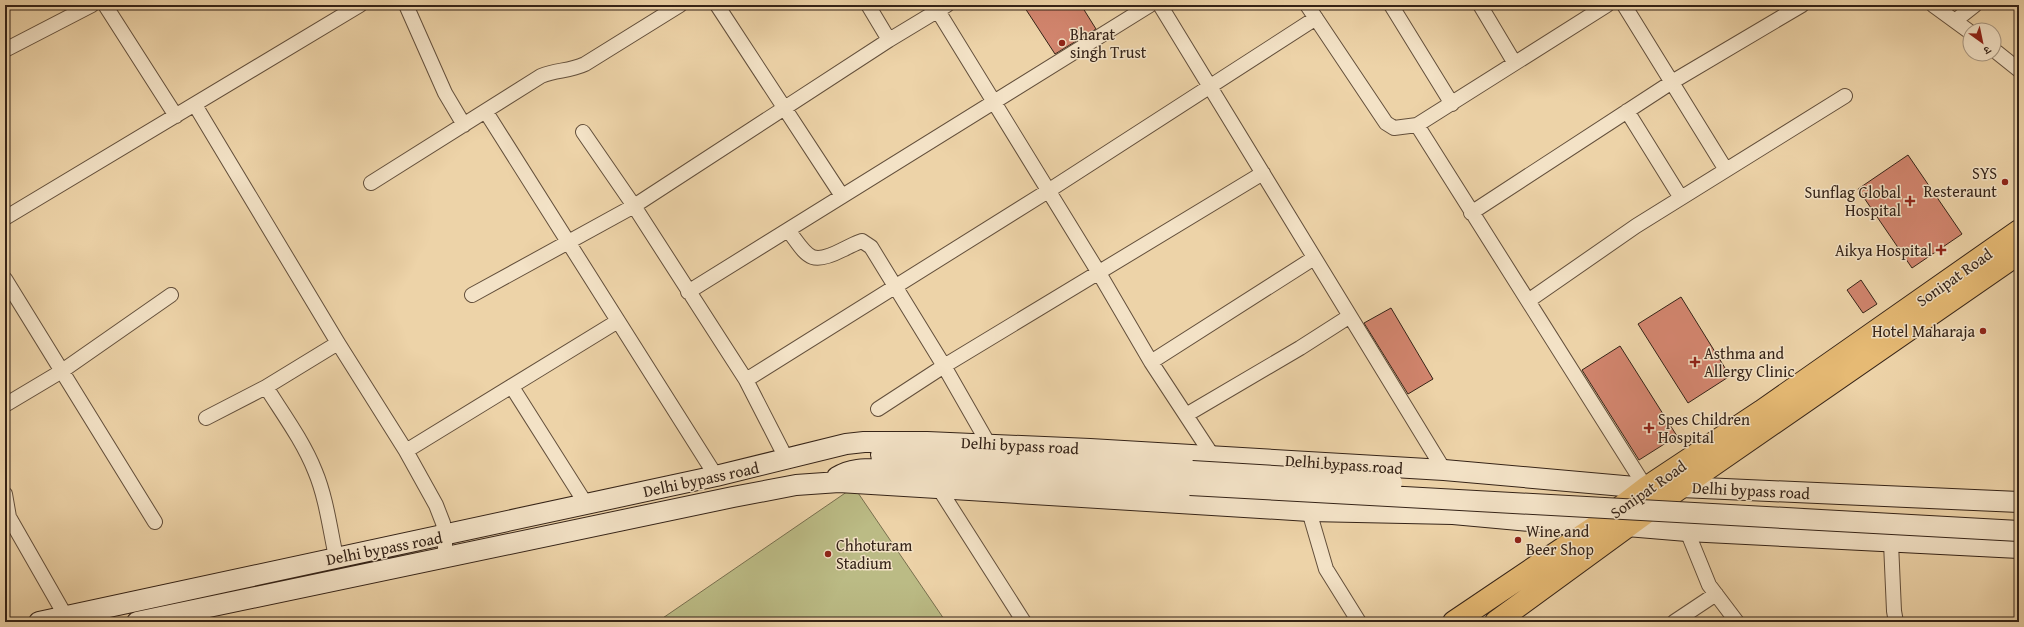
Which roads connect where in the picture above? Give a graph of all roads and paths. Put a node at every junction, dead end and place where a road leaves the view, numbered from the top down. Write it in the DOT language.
graph roads {
  1 [pos="92,5"];
  2 [pos="105,5"];
  3 [pos="360,5"];
  4 [pos="406,5"];
  5 [pos="680,5"];
  6 [pos="717,5"];
  7 [pos="868,5"];
  8 [pos="1150,5"];
  9 [pos="1160,5"];
  10 [pos="1307,5"];
  11 [pos="1391,5"];
  12 [pos="1480,5"];
  13 [pos="1607,5"];
  14 [pos="1624,5"];
  15 [pos="1802,5"];
  16 [pos="1933,5"];
  17 [pos="1975,5"];
  18 [pos="943,8"];
  19 [pos="1316,18"];
  20 [pos="1956,20"];
  21 [pos="1962,25"];
  22 [pos="889,40"];
  23 [pos="5,50"];
  24 [pos="2002,56"];
  25 [pos="1514,62"];
  26 [pos="2019,70"];
  27 [pos="1672,82"];
  28 [pos="1210,87"];
  29 [pos="1845,96"];
  30 [pos="993,100"];
  31 [pos="1452,104"];
  32 [pos="195,105"];
  33 [pos="784,109"];
  34 [pos="1627,111"];
  35 [pos="486,112"];
  36 [pos="176,116"];
  37 [pos="464,125"];
  38 [pos="1417,125"];
  39 [pos="583,132"];
  40 [pos="1726,170"];
  41 [pos="1263,173"];
  42 [pos="371,183"];
  43 [pos="1048,191"];
  44 [pos="842,196"];
  45 [pos="1681,198"];
  46 [pos="634,206"];
  47 [pos="1471,213"];
  48 [pos="5,218"];
  49 [pos="788,230"];
  50 [pos="2019,231"];
  51 [pos="569,243"];
  52 [pos="1314,258"];
  53 [pos="2016,260"];
  54 [pos="1099,273"];
  55 [pos="5,279"];
  56 [pos="895,286"];
  57 [pos="688,292"];
  58 [pos="171,295"];
  59 [pos="472,295"];
  60 [pos="1528,301"];
  61 [pos="1350,316"];
  62 [pos="618,321"];
  63 [pos="338,343"];
  64 [pos="1151,362"];
  65 [pos="944,366"];
  66 [pos="62,371"];
  67 [pos="746,380"];
  68 [pos="266,387"];
  69 [pos="512,387"];
  70 [pos="5,405"];
  71 [pos="878,409"];
  72 [pos="1186,415"];
  73 [pos="206,418"];
  74 [pos="988,443"];
  75 [pos="833,448"];
  76 [pos="406,451"];
  77 [pos="1212,456"];
  78 [pos="787,460"];
  79 [pos="1444,470"];
  80 [pos="716,476"];
  81 [pos="1191,478"];
  82 [pos="827,483"];
  83 [pos="938,487"];
  84 [pos="1681,487"];
  85 [pos="1646,488"];
  86 [pos="5,494"];
  87 [pos="2019,502"];
  88 [pos="586,504"];
  89 [pos="1309,510"];
  90 [pos="2019,518"];
  91 [pos="155,522"];
  92 [pos="1595,526"];
  93 [pos="1627,526"];
  94 [pos="1687,531"];
  95 [pos="2019,531"];
  96 [pos="446,535"];
  97 [pos="1891,543"];
  98 [pos="2019,548"];
  99 [pos="336,557"];
  100 [pos="445,558"];
  101 [pos="1716,594"];
  102 [pos="68,619"];
  103 [pos="39,622"];
  104 [pos="137,622"];
  105 [pos="1024,622"];
  106 [pos="1359,622"];
  107 [pos="1454,622"];
  108 [pos="1496,622"];
  109 [pos="1674,622"];
  110 [pos="1737,622"];
  111 [pos="1896,622"];
  1 -- 23 [label="street"];
  2 -- 36 [label="street"];
  3 -- 32 [label="street"];
  4 -- 37 [label="street"];
  5 -- 35 [label="street"];
  6 -- 33 [label="street"];
  7 -- 22 [label="street"];
  8 -- 30 [label="street"];
  9 -- 28 [label="street"];
  10 -- 19 [label="street"];
  11 -- 31 [label="street"];
  12 -- 25 [label="street"];
  13 -- 25 [label="street"];
  14 -- 27 [label="street"];
  15 -- 27 [label="street"];
  16 -- 20 [label="street"];
  17 -- 20 [label="street"];
  18 -- 22 [label="street"];
  18 -- 30 [label="street"];
  19 -- 28 [label="street"];
  19 -- 38 [label="street"];
  20 -- 21 [label="street"];
  22 -- 33 [label="street"];
  24 -- 26 [label="street"];
  25 -- 31 [label="street"];
  27 -- 34 [label="street"];
  27 -- 40 [label="street"];
  28 -- 41 [label="street"];
  28 -- 43 [label="street"];
  29 -- 40 [label="street"];
  30 -- 43 [label="street"];
  30 -- 44 [label="street"];
  31 -- 38 [label="street"];
  32 -- 36 [label="street"];
  32 -- 63 [label="street"];
  33 -- 44 [label="street"];
  33 -- 46 [label="street"];
  34 -- 45 [label="street"];
  34 -- 47 [label="street"];
  35 -- 37 [label="street"];
  35 -- 51 [label="street"];
  36 -- 48 [label="street"];
  37 -- 42 [label="street"];
  38 -- 47 [label="street"];
  39 -- 46 [label="street"];
  40 -- 45 [label="street"];
  41 -- 52 [label="street"];
  41 -- 54 [label="street"];
  43 -- 54 [label="street"];
  43 -- 56 [label="street"];
  44 -- 49 [label="street"];
  45 -- 60 [label="street"];
  46 -- 51 [label="street"];
  46 -- 57 [label="street"];
  47 -- 60 [label="street"];
  49 -- 56 [label="street"];
  49 -- 57 [label="street"];
  50 -- 85 [label="main road, Sonipat Road"];
  51 -- 59 [label="street"];
  51 -- 62 [label="street"];
  52 -- 61 [label="street"];
  52 -- 64 [label="street"];
  53 -- 84 [label="main road, Sonipat Road"];
  54 -- 64 [label="street"];
  54 -- 65 [label="street"];
  55 -- 66 [label="street"];
  56 -- 65 [label="street"];
  56 -- 67 [label="street"];
  57 -- 67 [label="street"];
  58 -- 66 [label="street"];
  60 -- 85 [label="street"];
  61 -- 72 [label="street"];
  61 -- 79 [label="street"];
  62 -- 69 [label="street"];
  62 -- 80 [label="street"];
  63 -- 68 [label="street"];
  63 -- 76 [label="street"];
  64 -- 72 [label="street"];
  65 -- 71 [label="street"];
  65 -- 74 [label="street"];
  66 -- 70 [label="street"];
  66 -- 91 [label="street"];
  67 -- 78 [label="street"];
  68 -- 73 [label="street"];
  68 -- 99 [label="street"];
  69 -- 76 [label="street"];
  69 -- 88 [label="street"];
  72 -- 77 [label="street"];
  74 -- 75 [label="main road, Delhi bypass road"];
  74 -- 77 [label="main road, Delhi bypass road"];
  75 -- 78 [label="main road, Delhi bypass road"];
  75 -- 81 [label="main road"];
  76 -- 96 [label="street"];
  77 -- 79 [label="main road, Delhi bypass road"];
  78 -- 80 [label="main road, Delhi bypass road"];
  79 -- 85 [label="main road, Delhi bypass road"];
  80 -- 88 [label="main road, Delhi bypass road"];
  81 -- 82 [label="main road"];
  81 -- 90 [label="main road, bridge"];
  81 -- 95 [label="main road, bridge"];
  82 -- 83 [label="main road, Delhi bypass road"];
  82 -- 100 [label="main road, Delhi bypass road"];
  83 -- 89 [label="main road, Delhi bypass road"];
  83 -- 105 [label="street"];
  84 -- 85 [label="main road, Delhi bypass road"];
  84 -- 87 [label="main road, Delhi bypass road"];
  84 -- 93 [label="main road, Sonipat Road"];
  85 -- 92 [label="main road, Sonipat Road"];
  86 -- 102 [label="street"];
  88 -- 96 [label="main road, Delhi bypass road"];
  89 -- 92 [label="main road, Delhi bypass road"];
  89 -- 106 [label="street"];
  92 -- 93 [label="main road, Delhi bypass road"];
  92 -- 107 [label="main road, Sonipat Road"];
  93 -- 94 [label="main road, Delhi bypass road"];
  93 -- 108 [label="main road, Sonipat Road"];
  94 -- 97 [label="main road, Delhi bypass road"];
  94 -- 101 [label="street"];
  96 -- 99 [label="main road, Delhi bypass road"];
  96 -- 100 [label="street"];
  97 -- 98 [label="main road, Delhi bypass road"];
  97 -- 111 [label="street"];
  99 -- 102 [label="main road, Delhi bypass road"];
  100 -- 104 [label="main road, Delhi bypass road"];
  101 -- 109 [label="street"];
  101 -- 110 [label="street"];
  102 -- 103 [label="main road, Delhi bypass road"];
}
